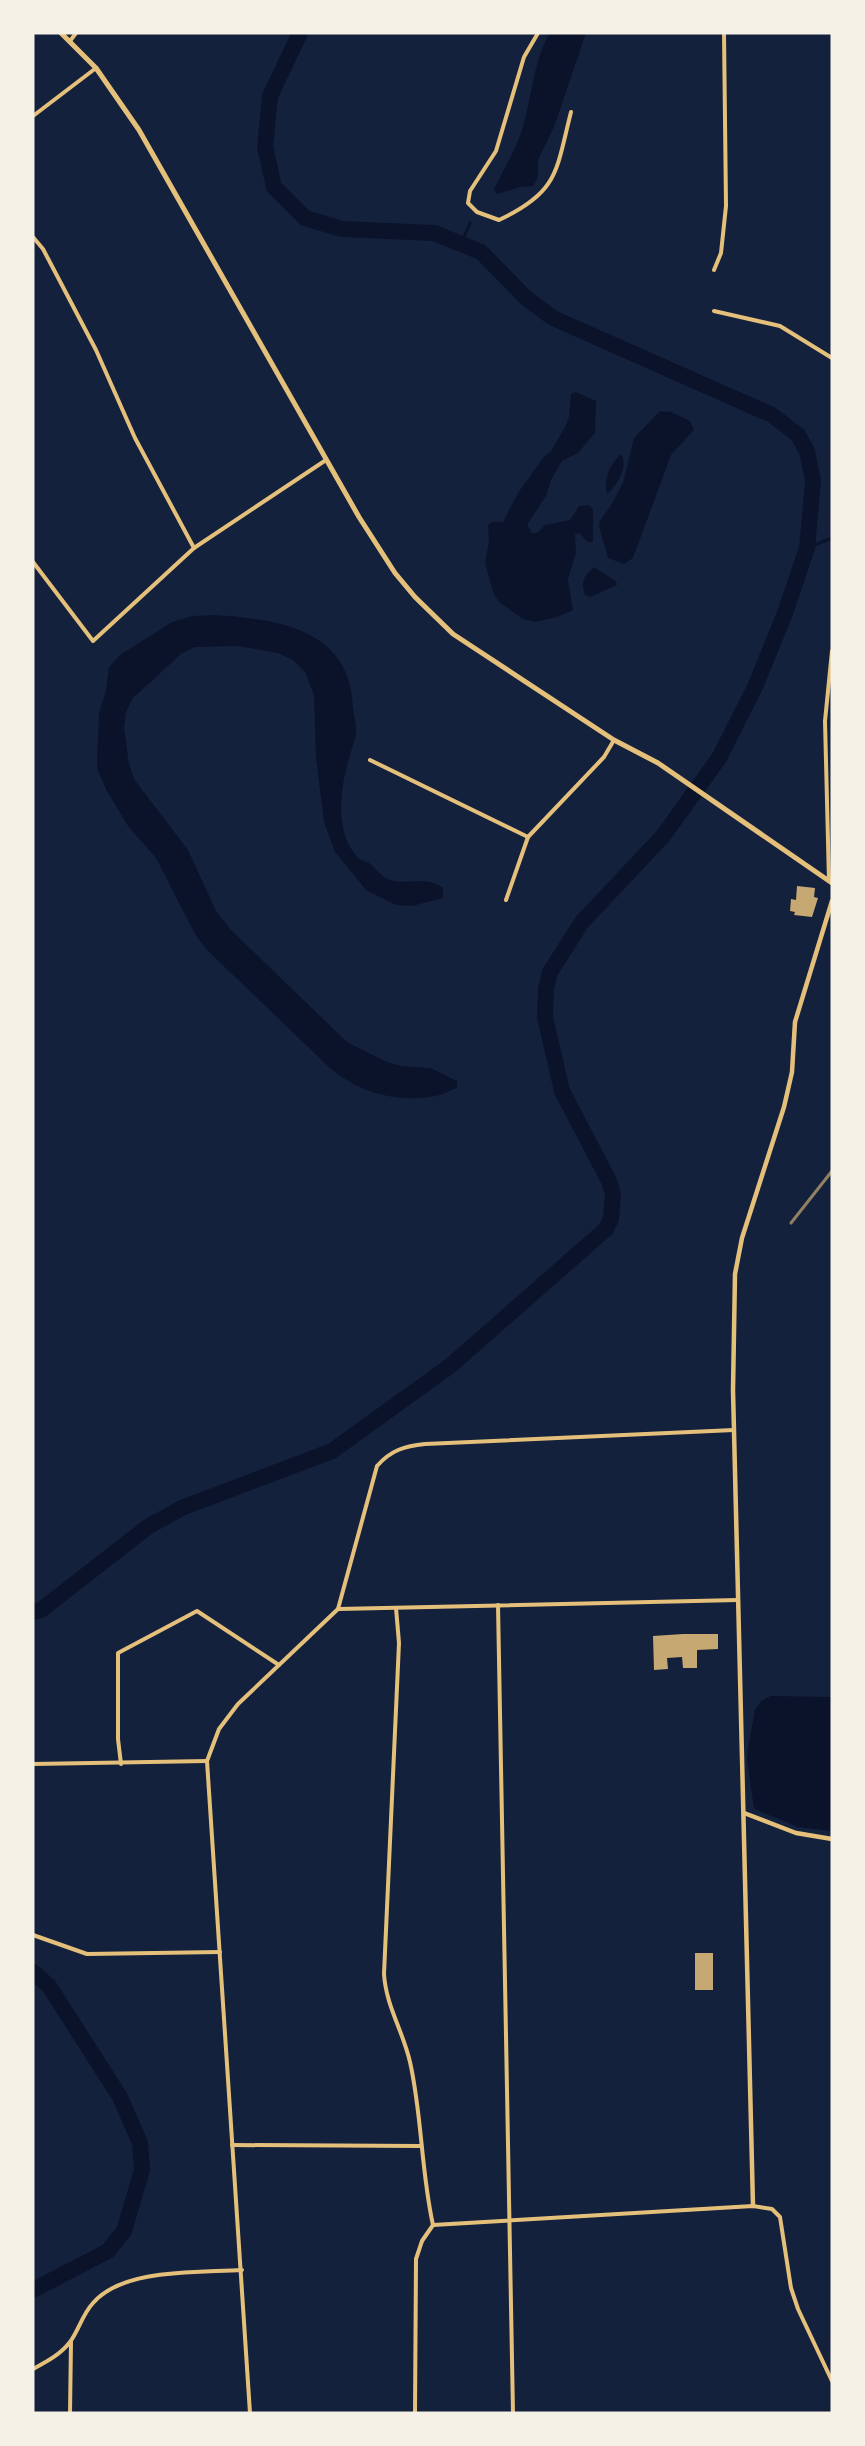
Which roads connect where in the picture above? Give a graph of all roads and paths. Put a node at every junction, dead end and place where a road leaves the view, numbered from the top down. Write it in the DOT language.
graph roads {
  1 [pos="61,33"];
  2 [pos="76,33"];
  3 [pos="538,33"];
  4 [pos="724,33"];
  5 [pos="70,40"];
  6 [pos="96,68"];
  7 [pos="571,112"];
  8 [pos="33,116"];
  9 [pos="33,237"];
  10 [pos="714,270"];
  11 [pos="714,311"];
  12 [pos="832,358"];
  13 [pos="326,460"];
  14 [pos="194,548"];
  15 [pos="33,562"];
  16 [pos="832,651"];
  17 [pos="614,740"];
  18 [pos="370,760"];
  19 [pos="528,837"];
  20 [pos="830,882"];
  21 [pos="506,900"];
  22 [pos="832,901"];
  23 [pos="734,1430"];
  24 [pos="738,1600"];
  25 [pos="498,1605"];
  26 [pos="396,1608"];
  27 [pos="338,1609"];
  28 [pos="279,1665"];
  29 [pos="207,1761"];
  30 [pos="33,1764"];
  31 [pos="121,1764"];
  32 [pos="744,1813"];
  33 [pos="832,1839"];
  34 [pos="33,1935"];
  35 [pos="220,1952"];
  36 [pos="232,2145"];
  37 [pos="420,2146"];
  38 [pos="753,2206"];
  39 [pos="511,2220"];
  40 [pos="433,2225"];
  41 [pos="242,2270"];
  42 [pos="71,2341"];
  43 [pos="33,2369"];
  44 [pos="832,2381"];
  45 [pos="70,2413"];
  46 [pos="249,2413"];
  47 [pos="415,2413"];
  48 [pos="513,2413"];
  1 -- 5 [label="main road"];
  2 -- 5 [label="street"];
  3 -- 7 [label="street"];
  4 -- 10 [label="street"];
  5 -- 6 [label="main road"];
  6 -- 8 [label="street"];
  6 -- 13 [label="main road"];
  9 -- 14 [label="street"];
  11 -- 12 [label="street"];
  13 -- 14 [label="street"];
  13 -- 17 [label="main road"];
  14 -- 15 [label="street"];
  16 -- 20 [label="street"];
  17 -- 19 [label="street"];
  17 -- 20 [label="main road"];
  18 -- 19 [label="street"];
  19 -- 21 [label="street"];
  22 -- 23 [label="street"];
  23 -- 24 [label="street"];
  23 -- 27 [label="street"];
  24 -- 25 [label="street"];
  24 -- 32 [label="street"];
  25 -- 26 [label="street"];
  25 -- 39 [label="street"];
  26 -- 27 [label="street"];
  26 -- 37 [label="street"];
  27 -- 28 [label="street"];
  28 -- 29 [label="street"];
  28 -- 31 [label="street"];
  29 -- 31 [label="street"];
  29 -- 35 [label="street"];
  30 -- 31 [label="street"];
  32 -- 33 [label="street"];
  32 -- 38 [label="street"];
  34 -- 35 [label="street"];
  35 -- 36 [label="street"];
  36 -- 37 [label="street"];
  36 -- 41 [label="street"];
  37 -- 40 [label="street"];
  38 -- 39 [label="street"];
  38 -- 44 [label="street"];
  39 -- 40 [label="street"];
  39 -- 48 [label="street"];
  40 -- 47 [label="street"];
  41 -- 42 [label="street"];
  41 -- 46 [label="street"];
  42 -- 43 [label="street"];
  42 -- 45 [label="street"];
}
